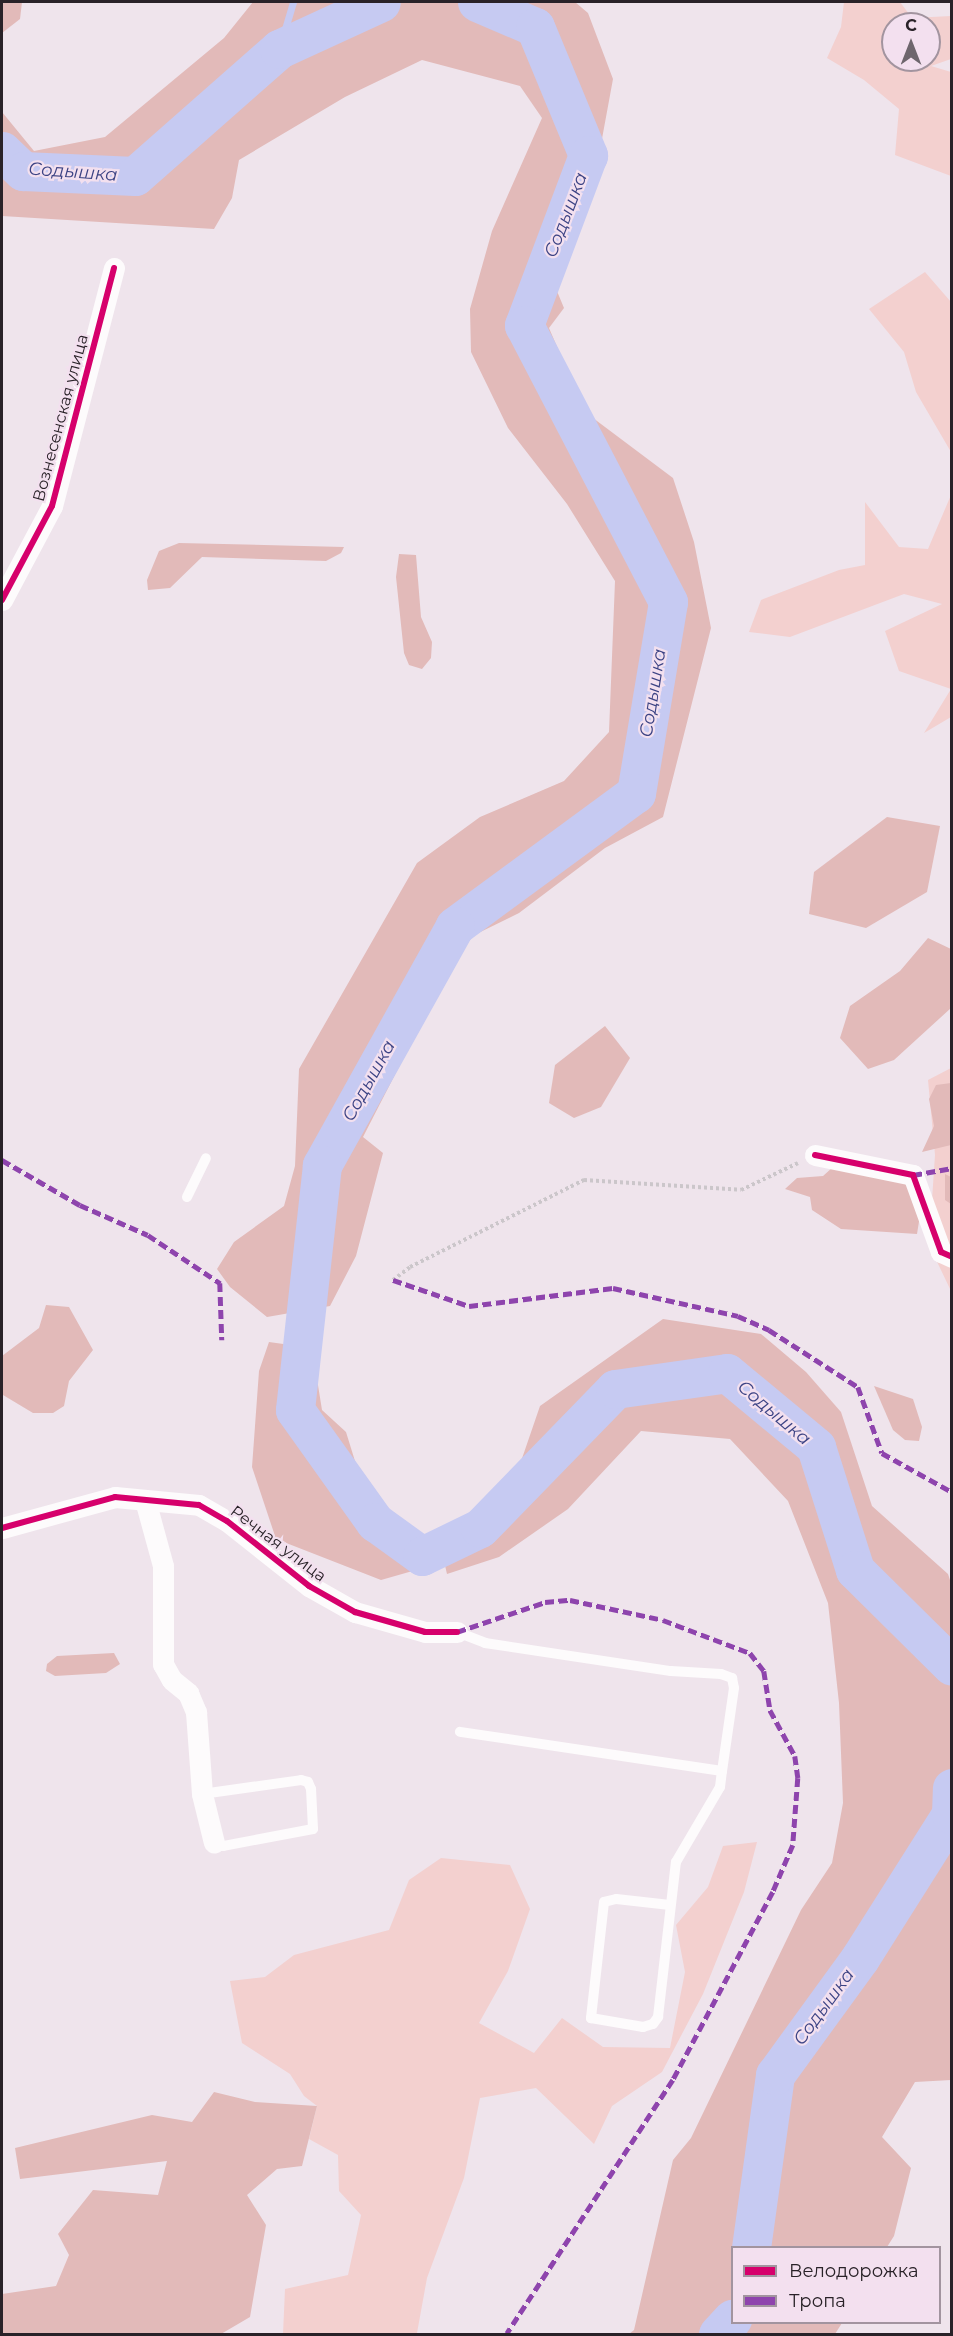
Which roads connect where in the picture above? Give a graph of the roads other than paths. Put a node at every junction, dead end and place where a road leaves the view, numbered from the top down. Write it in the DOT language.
graph roads {
  1 [pos="114,268"];
  2 [pos="2,600"];
  3 [pos="815,1155"];
  4 [pos="206,1158"];
  5 [pos="187,1197"];
  6 [pos="951,1257"];
  7 [pos="146,1500"];
  8 [pos="2,1528"];
  9 [pos="457,1632"];
  10 [pos="460,1732"];
  11 [pos="722,1771"];
  12 [pos="202,1794"];
  13 [pos="214,1844"];
  14 [pos="670,1905"];
  1 -- 2 [label="street, Вознесенская улица"];
  3 -- 6 [label="street"];
  4 -- 5 [label="lane"];
  7 -- 8 [label="street, Речная улица"];
  7 -- 9 [label="street, Речная улица"];
  7 -- 12 [label="street"];
  9 -- 11 [label="lane"];
  10 -- 11 [label="lane"];
  11 -- 14 [label="lane"];
  12 -- 13 [label="street"];
  12 -- 13 [label="lane"];
  14 -- 14 [label="lane"];
}
